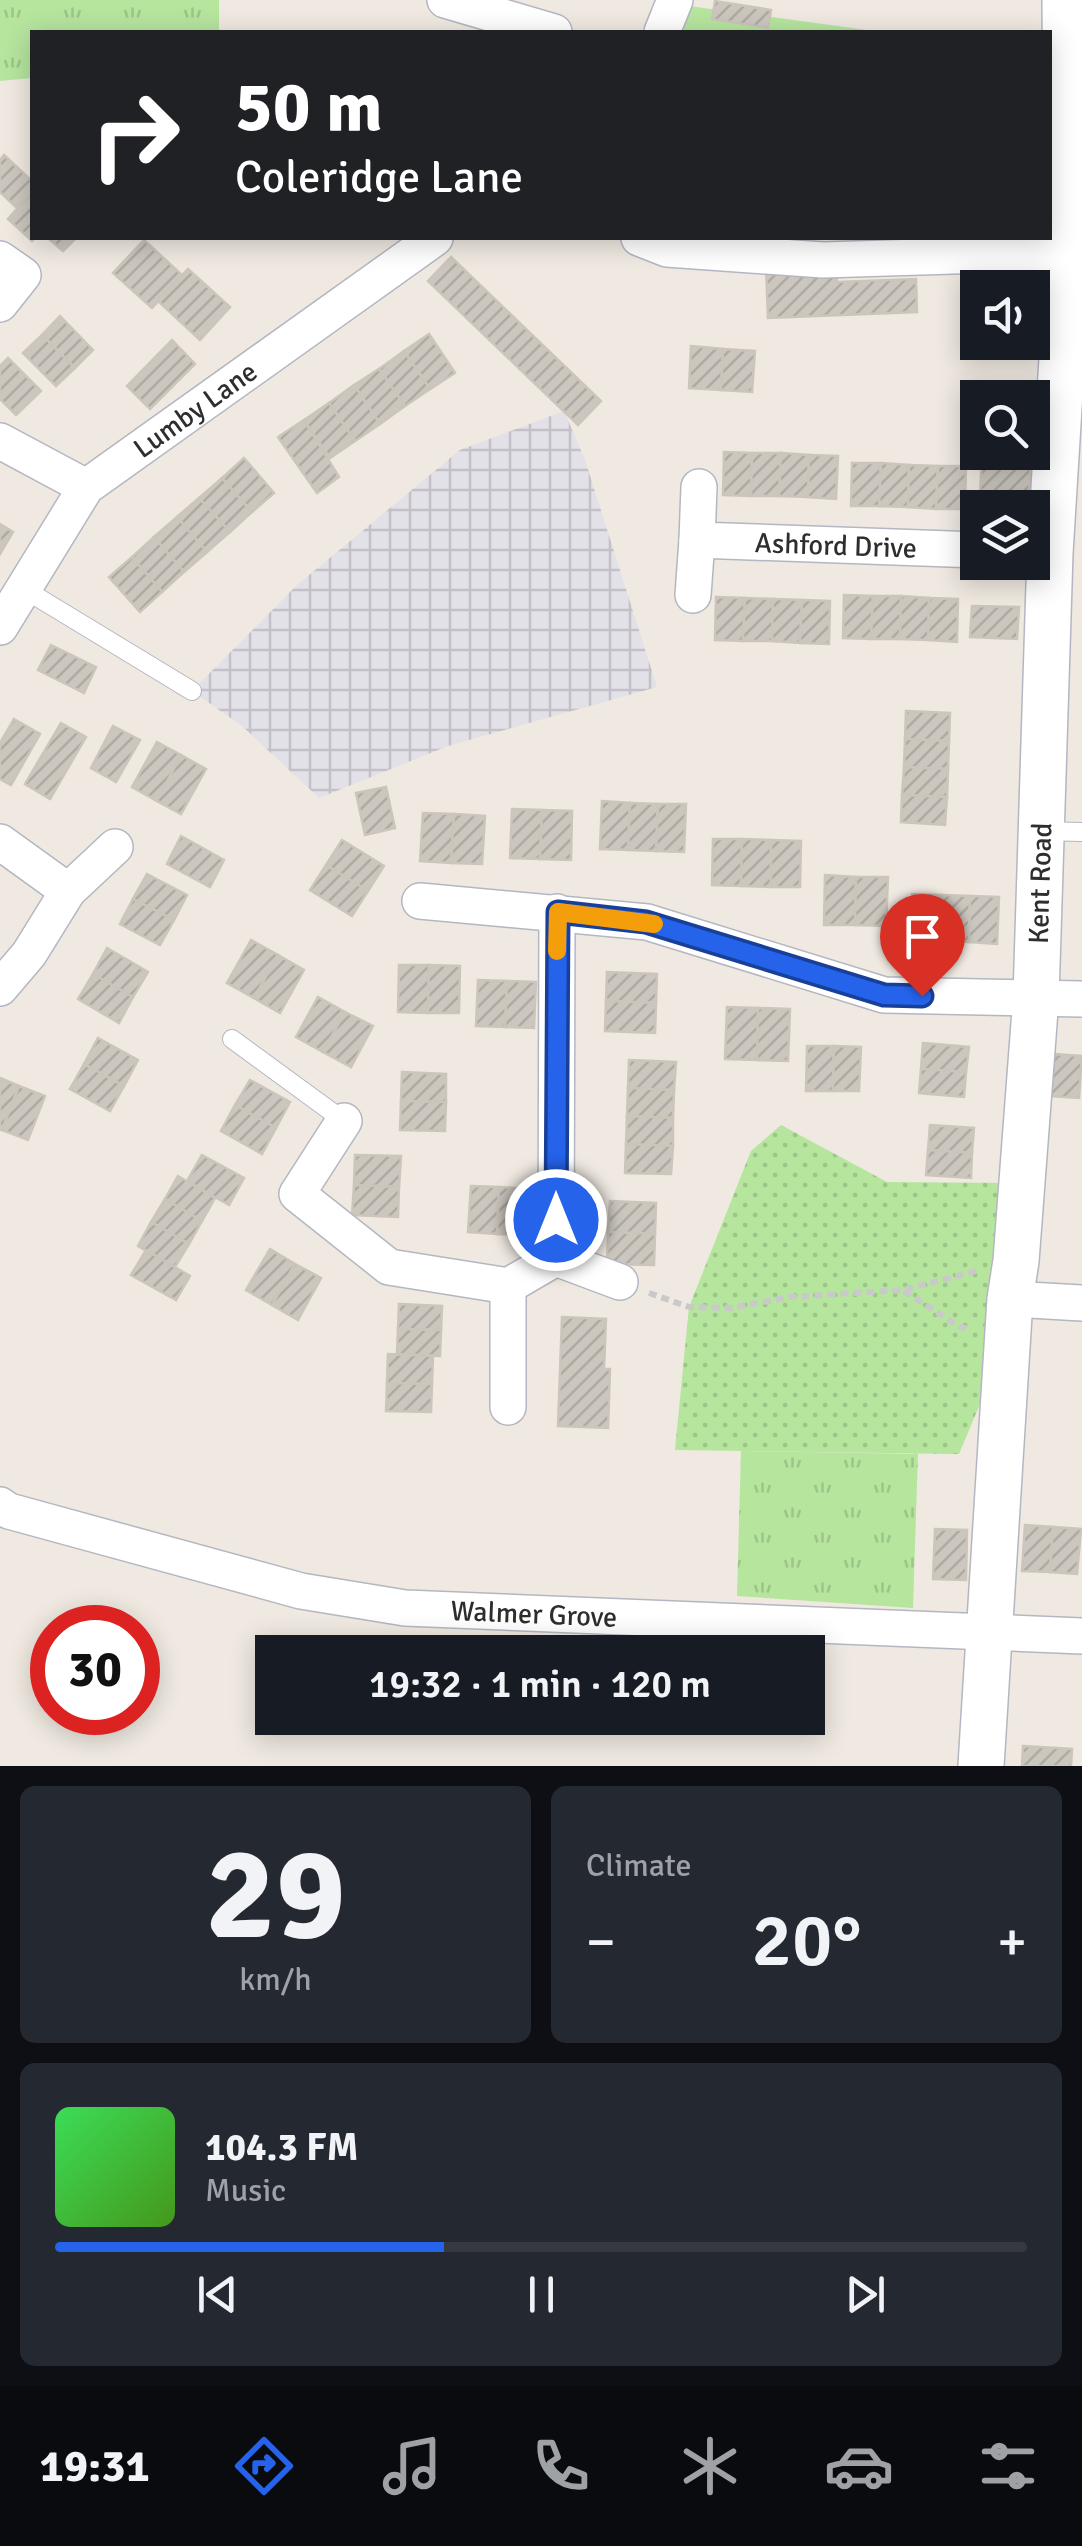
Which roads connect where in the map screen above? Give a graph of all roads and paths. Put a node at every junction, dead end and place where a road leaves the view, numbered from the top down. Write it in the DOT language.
graph roads {
  1 [pos="445,0"];
  2 [pos="676,0"];
  3 [pos="1066,0"];
  4 [pos="547,30"];
  5 [pos="663,30"];
  6 [pos="431,240"];
  7 [pos="644,240"];
  8 [pos="0,260"];
  9 [pos="1072,271"];
  10 [pos="0,304"];
  11 [pos="0,441"];
  12 [pos="86,488"];
  13 [pos="700,488"];
  14 [pos="1050,517"];
  15 [pos="697,540"];
  16 [pos="960,549"];
  17 [pos="1043,580"];
  18 [pos="24,589"];
  19 [pos="693,595"];
  20 [pos="0,626"];
  21 [pos="192,691"];
  22 [pos="1061,831"];
  23 [pos="0,842"];
  24 [pos="114,847"];
  25 [pos="68,891"];
  26 [pos="420,901"];
  27 [pos="558,912"];
  28 [pos="7,996"];
  29 [pos="1036,997"];
  30 [pos="1082,999"];
  31 [pos="232,1039"];
  32 [pos="344,1121"];
  33 [pos="556,1258"];
  34 [pos="620,1282"];
  35 [pos="508,1286"];
  36 [pos="903,1290"];
  37 [pos="1011,1299"];
  38 [pos="1082,1302"];
  39 [pos="508,1407"];
  40 [pos="3,1515"];
  41 [pos="988,1633"];
  42 [pos="1082,1636"];
  43 [pos="981,1766"];
  1 -- 4 [label="street"];
  2 -- 5 [label="street"];
  3 -- 9 [label="street, Kent Road"];
  6 -- 12 [label="street, Lumby Lane"];
  7 -- 9 [label="street"];
  8 -- 10 [label="street"];
  9 -- 14 [label="street, Kent Road"];
  11 -- 12 [label="street"];
  12 -- 18 [label="street, Lumby Lane"];
  13 -- 15 [label="street"];
  15 -- 16 [label="street, Ashford Drive"];
  15 -- 19 [label="street"];
  17 -- 22 [label="street, Kent Road"];
  18 -- 20 [label="street, Lumby Lane"];
  18 -- 21 [label="lane"];
  22 -- 29 [label="street, Kent Road"];
  23 -- 25 [label="street"];
  24 -- 25 [label="street"];
  25 -- 28 [label="street"];
  26 -- 27 [label="street"];
  27 -- 29 [label="street"];
  27 -- 33 [label="street"];
  29 -- 30 [label="street"];
  29 -- 37 [label="street, Kent Road"];
  31 -- 32 [label="lane"];
  32 -- 35 [label="street"];
  33 -- 34 [label="street"];
  33 -- 35 [label="street"];
  34 -- 36 [label="path"];
  35 -- 39 [label="street"];
  36 -- 37 [label="path"];
  36 -- 37 [label="path"];
  37 -- 38 [label="street"];
  37 -- 41 [label="street, Kent Road"];
  40 -- 41 [label="street, Walmer Grove"];
  41 -- 42 [label="street, Walmer Grove"];
  41 -- 43 [label="street, Kent Road"];
}
